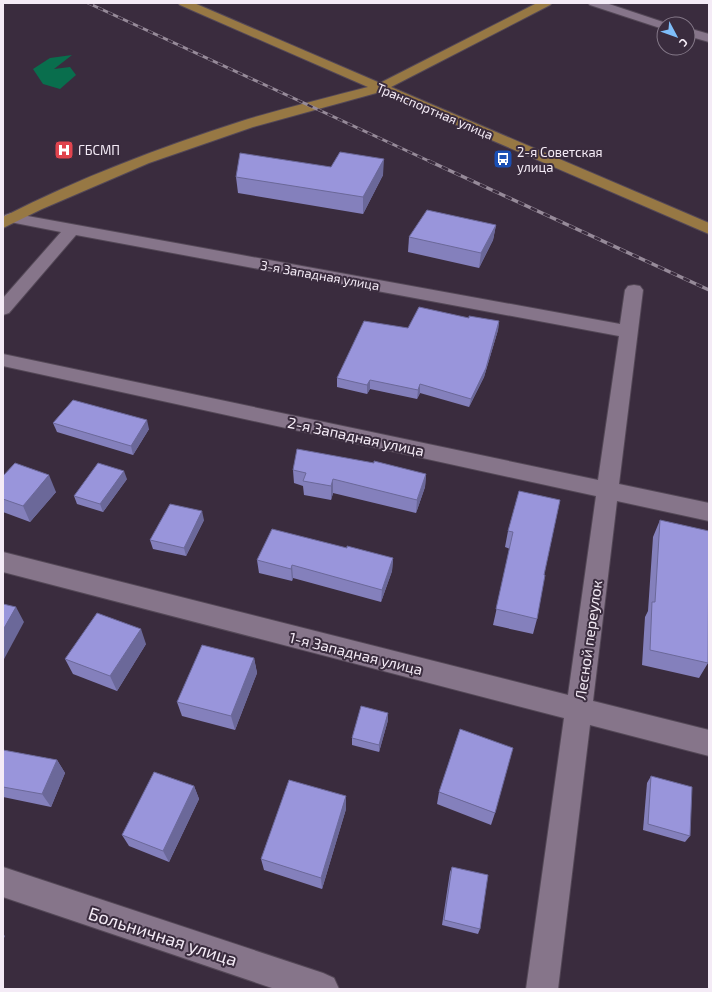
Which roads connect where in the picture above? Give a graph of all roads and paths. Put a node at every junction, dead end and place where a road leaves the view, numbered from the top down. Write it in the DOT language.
graph roads {
  1 [pos="184,3"];
  2 [pos="546,3"];
  3 [pos="594,3"];
  4 [pos="656,22"];
  5 [pos="696,34"];
  6 [pos="709,38"];
  7 [pos="380,88"];
  8 [pos="7,220"];
  9 [pos="72,229"];
  10 [pos="709,229"];
  11 [pos="634,290"];
  12 [pos="3,309"];
  13 [pos="628,332"];
  14 [pos="3,360"];
  15 [pos="608,490"];
  16 [pos="709,512"];
  17 [pos="3,562"];
  18 [pos="579,710"];
  19 [pos="709,743"];
  20 [pos="3,882"];
  21 [pos="324,989"];
  22 [pos="542,989"];
  1 -- 7 [label="main road, Транспортная улица"];
  2 -- 7 [label="main road"];
  3 -- 4 [label="street"];
  5 -- 6 [label="street"];
  7 -- 8 [label="main road"];
  7 -- 10 [label="main road, Транспортная улица"];
  8 -- 9 [label="street, 3-я Западная улица"];
  9 -- 12 [label="street"];
  9 -- 13 [label="street, 3-я Западная улица"];
  11 -- 13 [label="street, Лесной переулок"];
  13 -- 15 [label="street, Лесной переулок"];
  14 -- 15 [label="street, 2-я Западная улица"];
  15 -- 16 [label="street, 2-я Западная улица"];
  15 -- 18 [label="street, Лесной переулок"];
  17 -- 18 [label="street, 1-я Западная улица"];
  18 -- 19 [label="street, 1-я Западная улица"];
  18 -- 22 [label="street, Лесной переулок"];
  20 -- 21 [label="street, Больничная улица"];
}
